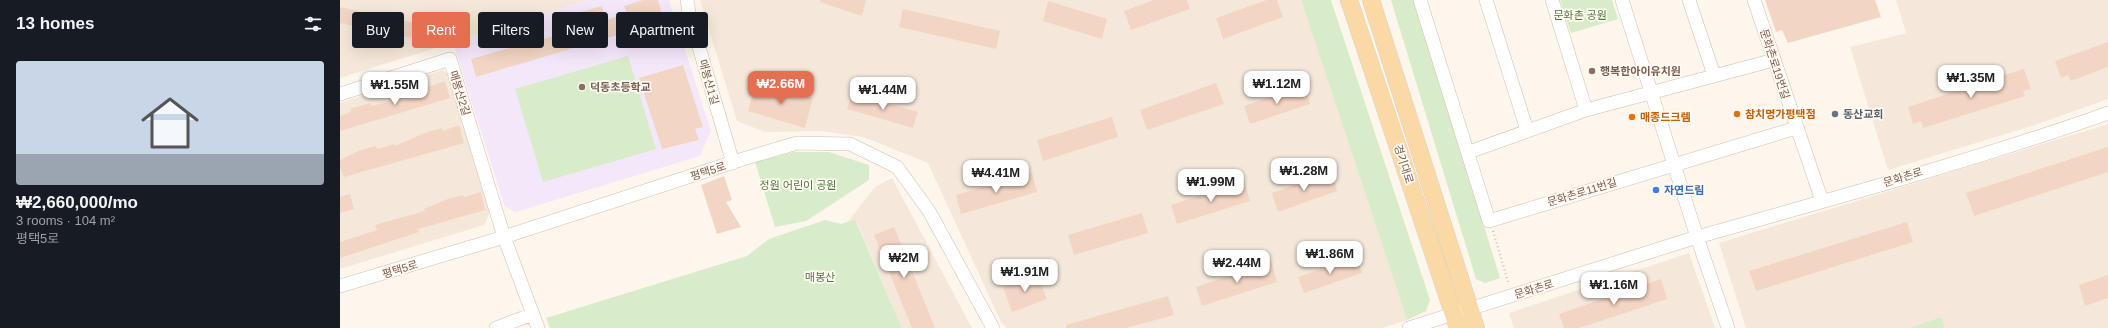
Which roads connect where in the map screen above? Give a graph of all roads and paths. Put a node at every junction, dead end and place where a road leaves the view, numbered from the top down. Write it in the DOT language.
graph roads {
  1 [pos="687,0"];
  2 [pos="1342,0"];
  3 [pos="1349,0"];
  4 [pos="1371,0"];
  5 [pos="1420,0"];
  6 [pos="1486,0"];
  7 [pos="1552,0"];
  8 [pos="1622,0"];
  9 [pos="1689,0"];
  10 [pos="1754,0"];
  11 [pos="1363,40"];
  12 [pos="1774,60"];
  13 [pos="1714,75"];
  14 [pos="1650,92"];
  15 [pos="340,94"];
  16 [pos="1586,110"];
  17 [pos="2108,113"];
  18 [pos="1796,128"];
  19 [pos="1527,130"];
  20 [pos="1469,152"];
  21 [pos="733,163"];
  22 [pos="1674,164"];
  23 [pos="1822,201"];
  24 [pos="1489,221"];
  25 [pos="504,238"];
  26 [pos="1697,238"];
  27 [pos="340,286"];
  28 [pos="1512,296"];
  29 [pos="533,314"];
  30 [pos="1461,316"];
  31 [pos="496,328"];
  32 [pos="538,328"];
  33 [pos="993,328"];
  34 [pos="1409,328"];
  35 [pos="1476,328"];
  36 [pos="1728,328"];
  1 -- 21 [label="street, 매봉산1길"];
  2 -- 11 [label="main road"];
  3 -- 11 [label="main road, 경기대로"];
  4 -- 30 [label="main road, 경기대로"];
  5 -- 20 [label="street"];
  6 -- 19 [label="street"];
  7 -- 16 [label="street"];
  8 -- 14 [label="street"];
  9 -- 13 [label="street"];
  10 -- 12 [label="street, 문화촌로19번길"];
  11 -- 30 [label="main road, 경기대로"];
  12 -- 13 [label="street"];
  12 -- 18 [label="street, 문화촌로19번길"];
  13 -- 14 [label="street"];
  14 -- 16 [label="street"];
  14 -- 22 [label="street"];
  15 -- 25 [label="street, 매봉산2길"];
  16 -- 19 [label="street"];
  17 -- 23 [label="street, 문화촌로"];
  18 -- 22 [label="street"];
  18 -- 23 [label="street, 문화촌로19번길"];
  19 -- 20 [label="street"];
  20 -- 24 [label="street"];
  21 -- 25 [label="street, 평택5로"];
  21 -- 33 [label="street, 평택5로"];
  22 -- 24 [label="street, 문화촌로11번길"];
  22 -- 26 [label="street"];
  23 -- 26 [label="street, 문화촌로"];
  24 -- 28 [label="path"];
  25 -- 27 [label="street, 평택5로"];
  25 -- 29 [label="street"];
  26 -- 28 [label="street, 문화촌로"];
  26 -- 36 [label="street"];
  28 -- 30 [label="street, 문화촌로"];
  29 -- 31 [label="street"];
  29 -- 32 [label="street"];
  30 -- 34 [label="street, 문화촌로"];
  30 -- 35 [label="main road, 경기대로"];
}
